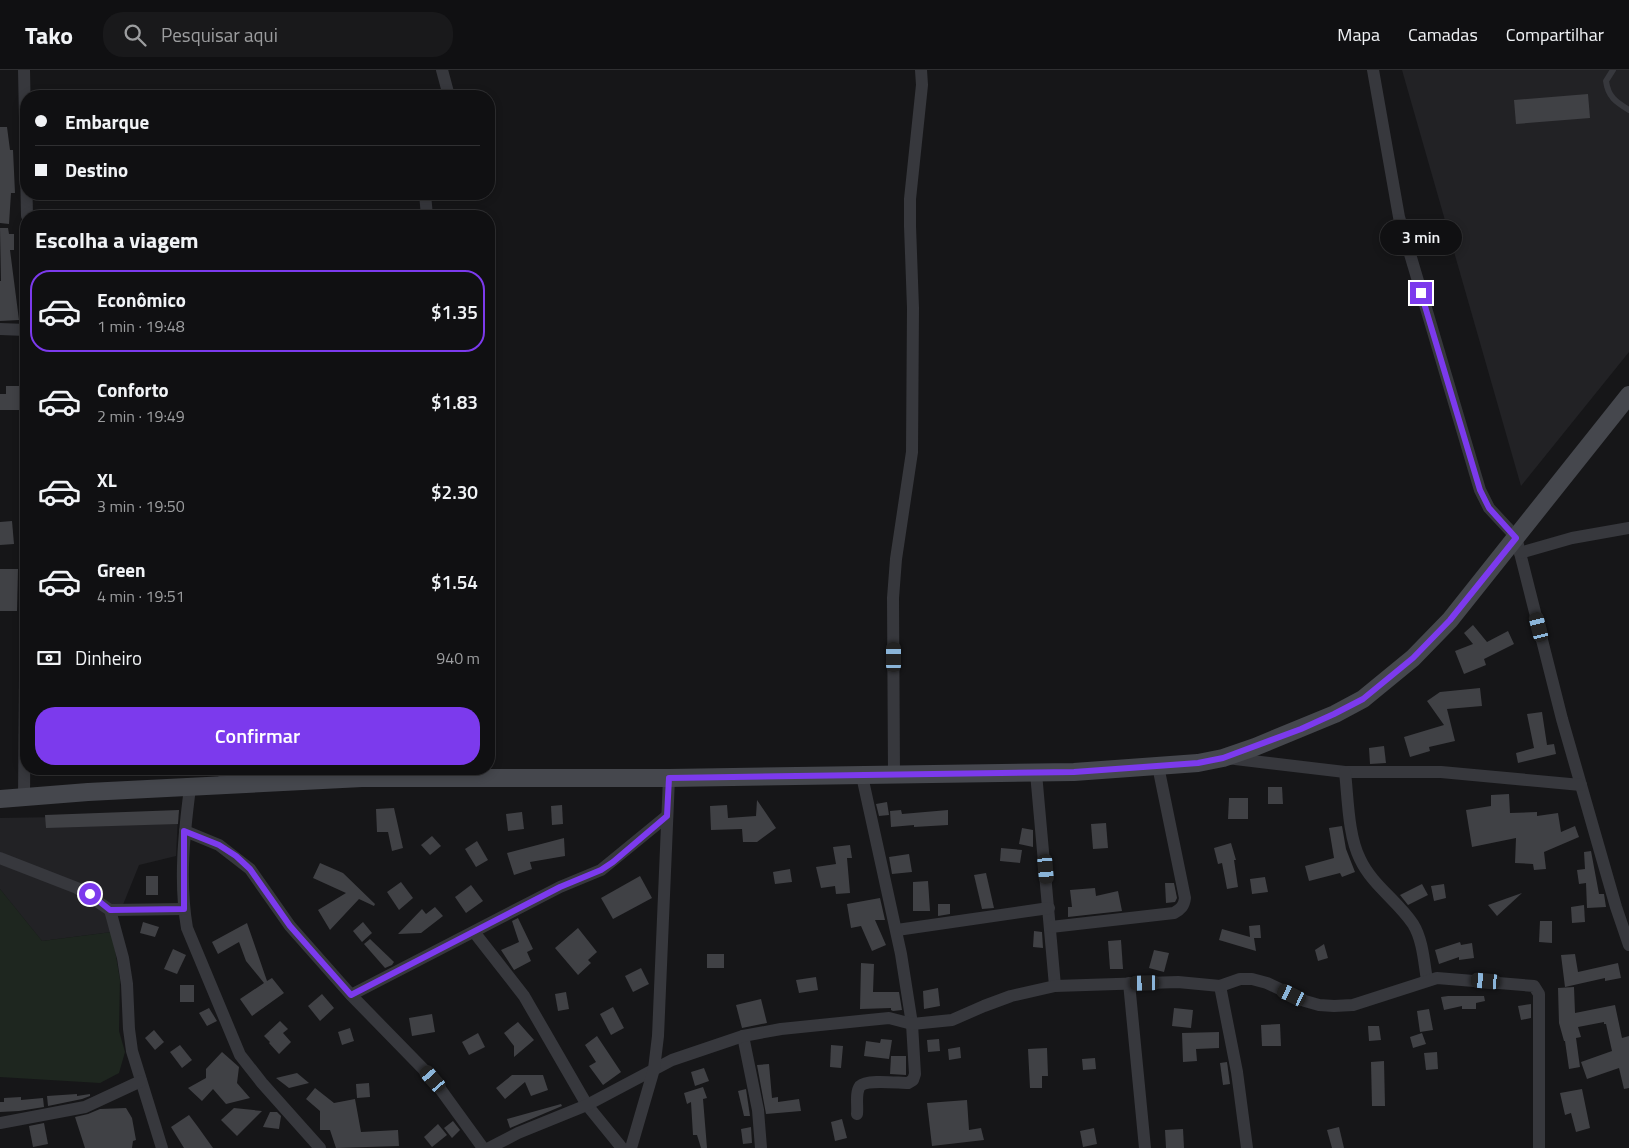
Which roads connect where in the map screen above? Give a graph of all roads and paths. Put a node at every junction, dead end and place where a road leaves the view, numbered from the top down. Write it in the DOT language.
graph roads {
  1 [pos="24,70"];
  2 [pos="442,70"];
  3 [pos="921,70"];
  4 [pos="1373,70"];
  5 [pos="1614,70"];
  6 [pos="24,90"];
  7 [pos="447,90"];
  8 [pos="1629,110"];
  9 [pos="0,328"];
  10 [pos="20,330"];
  11 [pos="1629,395"];
  12 [pos="1629,528"];
  13 [pos="1518,545"];
  14 [pos="1223,758"];
  15 [pos="1158,766"];
  16 [pos="1345,772"];
  17 [pos="1036,773"];
  18 [pos="24,775"];
  19 [pos="294,775"];
  20 [pos="485,775"];
  21 [pos="894,775"];
  22 [pos="862,776"];
  23 [pos="225,777"];
  24 [pos="669,778"];
  25 [pos="1581,785"];
  26 [pos="190,788"];
  27 [pos="24,798"];
  28 [pos="0,799"];
  29 [pos="667,816"];
  30 [pos="184,831"];
  31 [pos="0,858"];
  32 [pos="1049,908"];
  33 [pos="184,909"];
  34 [pos="110,910"];
  35 [pos="1051,927"];
  36 [pos="897,930"];
  37 [pos="474,932"];
  38 [pos="1629,945"];
  39 [pos="1427,980"];
  40 [pos="1129,983"];
  41 [pos="1055,986"];
  42 [pos="1220,986"];
  43 [pos="351,995"];
  44 [pos="912,1024"];
  45 [pos="743,1036"];
  46 [pos="654,1069"];
  47 [pos="141,1081"];
  48 [pos="587,1105"];
  49 [pos="858,1114"];
  50 [pos="0,1124"];
  51 [pos="162,1148"];
  52 [pos="320,1148"];
  53 [pos="483,1148"];
  54 [pos="489,1148"];
  55 [pos="622,1148"];
  56 [pos="631,1148"];
  57 [pos="761,1148"];
  58 [pos="1144,1148"];
  59 [pos="1246,1148"];
  60 [pos="1539,1148"];
  1 -- 6 [label="street"];
  2 -- 7 [label="street"];
  3 -- 21 [label="street"];
  4 -- 13 [label="street"];
  5 -- 8 [label="lane"];
  9 -- 10 [label="street"];
  11 -- 13 [label="street"];
  12 -- 13 [label="street"];
  13 -- 14 [label="street"];
  13 -- 25 [label="street"];
  14 -- 15 [label="street"];
  14 -- 16 [label="street"];
  15 -- 17 [label="street"];
  15 -- 35 [label="street"];
  16 -- 25 [label="street"];
  16 -- 39 [label="street"];
  17 -- 21 [label="street"];
  17 -- 32 [label="street"];
  18 -- 27 [label="street"];
  19 -- 23 [label="street"];
  20 -- 24 [label="street"];
  21 -- 22 [label="street"];
  22 -- 24 [label="street"];
  22 -- 36 [label="street"];
  23 -- 26 [label="street"];
  24 -- 29 [label="street"];
  25 -- 38 [label="street"];
  26 -- 27 [label="street"];
  26 -- 30 [label="street"];
  27 -- 28 [label="street"];
  29 -- 37 [label="street"];
  29 -- 46 [label="street"];
  30 -- 33 [label="street"];
  30 -- 43 [label="street"];
  31 -- 34 [label="street"];
  32 -- 35 [label="street"];
  32 -- 36 [label="street"];
  33 -- 34 [label="street"];
  33 -- 52 [label="street"];
  34 -- 47 [label="street"];
  35 -- 41 [label="street"];
  36 -- 44 [label="street"];
  37 -- 43 [label="street"];
  37 -- 48 [label="street"];
  39 -- 42 [label="street"];
  39 -- 60 [label="street"];
  40 -- 41 [label="street"];
  40 -- 42 [label="street"];
  40 -- 58 [label="street"];
  41 -- 44 [label="street"];
  42 -- 59 [label="street"];
  43 -- 53 [label="street"];
  44 -- 45 [label="street"];
  44 -- 49 [label="street"];
  45 -- 46 [label="street"];
  45 -- 57 [label="street"];
  46 -- 48 [label="street"];
  46 -- 56 [label="street"];
  47 -- 50 [label="street"];
  47 -- 51 [label="street"];
  48 -- 54 [label="street"];
  48 -- 55 [label="street"];
}
